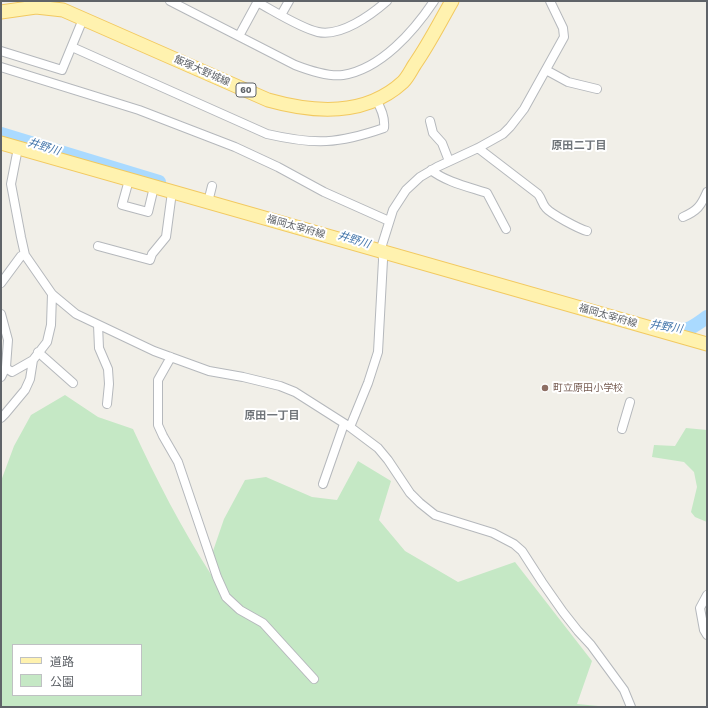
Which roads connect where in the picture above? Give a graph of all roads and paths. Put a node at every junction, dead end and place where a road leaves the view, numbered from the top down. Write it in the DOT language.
graph roads {
  1 [pos="170,1"];
  2 [pos="258,1"];
  3 [pos="288,1"];
  4 [pos="387,1"];
  5 [pos="434,1"];
  6 [pos="452,1"];
  7 [pos="550,1"];
  8 [pos="2,10"];
  9 [pos="281,15"];
  10 [pos="84,19"];
  11 [pos="239,36"];
  12 [pos="72,47"];
  13 [pos="1,51"];
  14 [pos="1,67"];
  15 [pos="546,70"];
  16 [pos="597,89"];
  17 [pos="376,100"];
  18 [pos="430,121"];
  19 [pos="1,143"];
  20 [pos="18,148"];
  21 [pos="478,148"];
  22 [pos="449,161"];
  23 [pos="431,170"];
  24 [pos="129,180"];
  25 [pos="212,186"];
  26 [pos="154,187"];
  27 [pos="172,192"];
  28 [pos="707,192"];
  29 [pos="208,201"];
  30 [pos="683,217"];
  31 [pos="389,221"];
  32 [pos="506,229"];
  33 [pos="587,231"];
  34 [pos="98,246"];
  35 [pos="382,252"];
  36 [pos="25,255"];
  37 [pos="1,282"];
  38 [pos="52,294"];
  39 [pos="1,314"];
  40 [pos="98,325"];
  41 [pos="707,344"];
  42 [pos="38,352"];
  43 [pos="171,357"];
  44 [pos="33,360"];
  45 [pos="6,368"];
  46 [pos="1,377"];
  47 [pos="73,382"];
  48 [pos="630,402"];
  49 [pos="107,404"];
  50 [pos="1,418"];
  51 [pos="347,426"];
  52 [pos="622,429"];
  53 [pos="323,484"];
  54 [pos="707,596"];
  55 [pos="707,635"];
  56 [pos="314,679"];
  57 [pos="631,707"];
  1 -- 11 [label="street"];
  2 -- 9 [label="street"];
  2 -- 11 [label="street"];
  3 -- 9 [label="street"];
  4 -- 9 [label="street"];
  5 -- 11 [label="street"];
  6 -- 17 [label="main road, 飯塚大野城線 / 60"];
  7 -- 15 [label="street"];
  8 -- 10 [label="main road, 飯塚大野城線 / 60"];
  10 -- 12 [label="street"];
  10 -- 17 [label="main road, 飯塚大野城線 / 60"];
  12 -- 13 [label="street"];
  12 -- 17 [label="street"];
  14 -- 31 [label="street"];
  15 -- 16 [label="street"];
  15 -- 21 [label="street"];
  18 -- 22 [label="street"];
  19 -- 20 [label="main road, 福岡太宰府線"];
  20 -- 24 [label="main road, 福岡太宰府線"];
  20 -- 36 [label="street"];
  21 -- 22 [label="street"];
  21 -- 33 [label="street"];
  22 -- 23 [label="street"];
  23 -- 31 [label="street"];
  23 -- 32 [label="street"];
  24 -- 26 [label="main road, 福岡太宰府線"];
  24 -- 26 [label="street"];
  25 -- 29 [label="street"];
  26 -- 27 [label="main road, 福岡太宰府線"];
  27 -- 29 [label="main road, 福岡太宰府線"];
  27 -- 34 [label="street"];
  28 -- 30 [label="street"];
  29 -- 35 [label="main road, 福岡太宰府線"];
  31 -- 35 [label="street"];
  35 -- 41 [label="main road, 福岡太宰府線"];
  35 -- 51 [label="street"];
  36 -- 37 [label="street"];
  36 -- 38 [label="street"];
  38 -- 40 [label="street"];
  38 -- 42 [label="street"];
  39 -- 45 [label="street"];
  40 -- 43 [label="street"];
  40 -- 49 [label="street"];
  42 -- 44 [label="street"];
  42 -- 47 [label="street"];
  43 -- 51 [label="street"];
  43 -- 56 [label="street"];
  44 -- 45 [label="street"];
  44 -- 50 [label="street"];
  45 -- 46 [label="street"];
  48 -- 52 [label="street"];
  51 -- 53 [label="street"];
  51 -- 57 [label="street"];
  54 -- 55 [label="street"];
}
